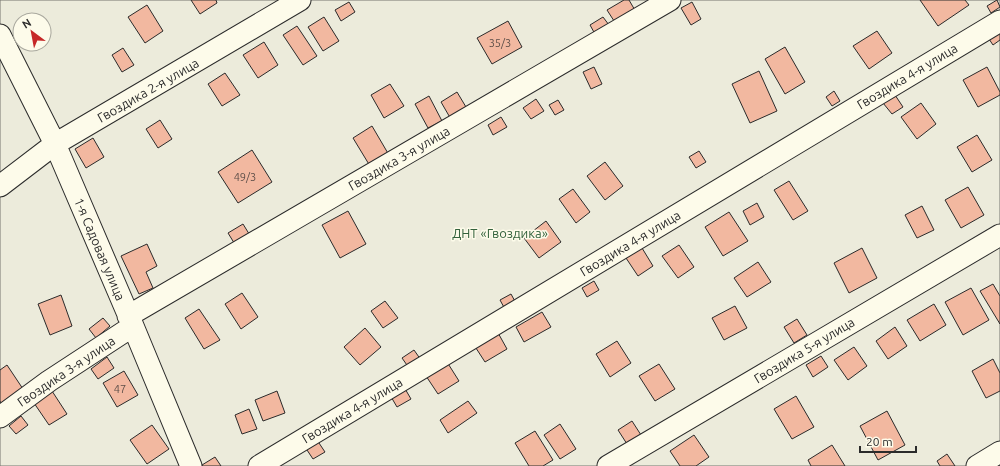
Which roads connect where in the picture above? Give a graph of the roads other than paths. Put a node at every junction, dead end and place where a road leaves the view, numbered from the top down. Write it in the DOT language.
graph roads {
  1 [pos="300,0"];
  2 [pos="670,0"];
  3 [pos="1000,21"];
  4 [pos="0,35"];
  5 [pos="55,144"];
  6 [pos="0,186"];
  7 [pos="1000,235"];
  8 [pos="131,321"];
  9 [pos="0,417"];
  10 [pos="1000,452"];
  11 [pos="191,466"];
  12 [pos="259,466"];
  13 [pos="608,466"];
  14 [pos="977,466"];
  1 -- 5 [label="street, Гвоздика 2-я улица"];
  2 -- 8 [label="street, Гвоздика 3-я улица"];
  3 -- 12 [label="street, Гвоздика 4-я улица"];
  4 -- 5 [label="street, 1-я Садовая улица"];
  5 -- 6 [label="street, Гвоздика 2-я улица"];
  5 -- 8 [label="street, 1-я Садовая улица"];
  7 -- 13 [label="street, Гвоздика 5-я улица"];
  8 -- 9 [label="street, Гвоздика 3-я улица"];
  8 -- 11 [label="street, 1-я Садовая улица"];
  10 -- 14 [label="street"];
}
